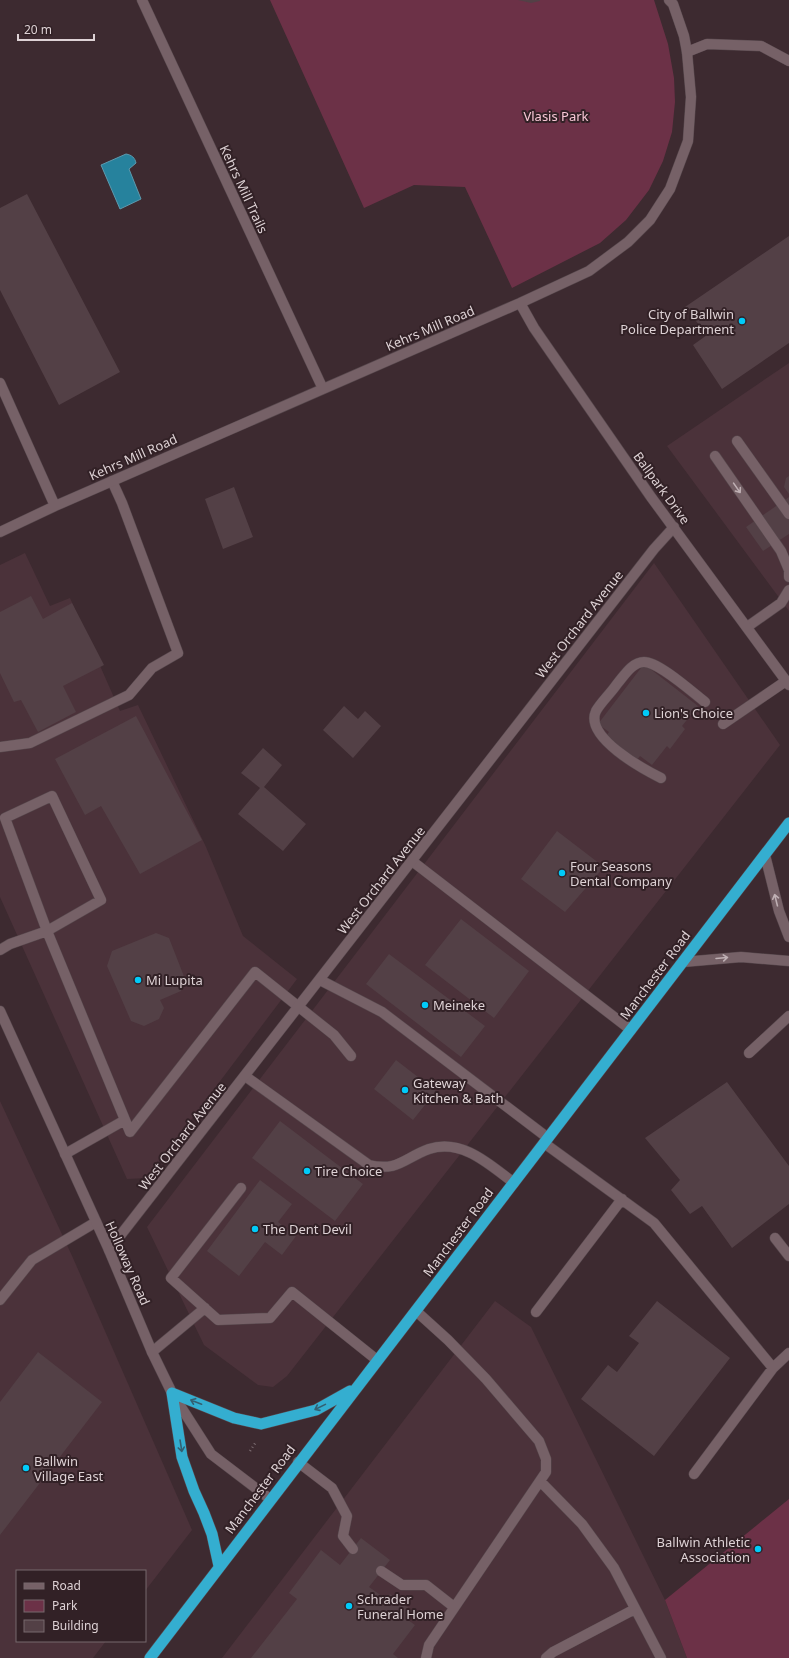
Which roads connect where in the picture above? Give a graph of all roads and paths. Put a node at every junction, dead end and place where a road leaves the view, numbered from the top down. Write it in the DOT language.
graph roads {
  1 [pos="142,0"];
  2 [pos="672,1"];
  3 [pos="687,52"];
  4 [pos="789,61"];
  5 [pos="520,303"];
  6 [pos="0,383"];
  7 [pos="323,389"];
  8 [pos="737,441"];
  9 [pos="715,456"];
  10 [pos="112,481"];
  11 [pos="55,506"];
  12 [pos="789,514"];
  13 [pos="674,527"];
  14 [pos="0,532"];
  15 [pos="789,577"];
  16 [pos="789,590"];
  17 [pos="789,595"];
  18 [pos="781,603"];
  19 [pos="747,627"];
  20 [pos="787,683"];
  21 [pos="705,702"];
  22 [pos="722,724"];
  23 [pos="0,747"];
  24 [pos="661,778"];
  25 [pos="789,823"];
  26 [pos="765,855"];
  27 [pos="412,861"];
  28 [pos="47,931"];
  29 [pos="789,937"];
  30 [pos="0,950"];
  31 [pos="789,961"];
  32 [pos="683,962"];
  33 [pos="320,980"];
  34 [pos="298,1008"];
  35 [pos="0,1011"];
  36 [pos="789,1016"];
  37 [pos="631,1030"];
  38 [pos="749,1053"];
  39 [pos="351,1056"];
  40 [pos="245,1076"];
  41 [pos="125,1120"];
  42 [pos="546,1140"];
  43 [pos="65,1154"];
  44 [pos="514,1183"];
  45 [pos="241,1188"];
  46 [pos="622,1199"];
  47 [pos="96,1222"];
  48 [pos="775,1238"];
  49 [pos="109,1250"];
  50 [pos="789,1256"];
  51 [pos="0,1300"];
  52 [pos="205,1308"];
  53 [pos="416,1311"];
  54 [pos="536,1312"];
  55 [pos="152,1352"];
  56 [pos="789,1353"];
  57 [pos="377,1360"];
  58 [pos="773,1368"];
  59 [pos="354,1389"];
  60 [pos="172,1393"];
  61 [pos="259,1438"];
  62 [pos="250,1451"];
  63 [pos="298,1462"];
  64 [pos="694,1474"];
  65 [pos="540,1481"];
  66 [pos="270,1499"];
  67 [pos="352,1549"];
  68 [pos="219,1566"];
  69 [pos="381,1571"];
  70 [pos="454,1607"];
  71 [pos="635,1608"];
  72 [pos="659,1653"];
  73 [pos="150,1658"];
  74 [pos="426,1658"];
  75 [pos="546,1658"];
  1 -- 7 [label="street, Kehrs Mill Trails"];
  2 -- 3 [label="street, Kehrs Mill Road"];
  3 -- 4 [label="street"];
  3 -- 5 [label="street, Kehrs Mill Road"];
  5 -- 7 [label="street, Kehrs Mill Road"];
  5 -- 13 [label="street, Ballpark Drive"];
  6 -- 11 [label="street"];
  7 -- 10 [label="street, Kehrs Mill Road"];
  8 -- 12 [label="street"];
  9 -- 15 [label="street, one-way"];
  10 -- 11 [label="street, Kehrs Mill Road"];
  10 -- 23 [label="street"];
  11 -- 14 [label="street, Kehrs Mill Road"];
  13 -- 19 [label="street, Ballpark Drive"];
  13 -- 27 [label="street, West Orchard Avenue"];
  16 -- 18 [label="street"];
  17 -- 18 [label="street"];
  18 -- 19 [label="street"];
  19 -- 20 [label="street, Ballpark Drive"];
  20 -- 22 [label="street"];
  21 -- 24 [label="street"];
  25 -- 26 [label="highway, Manchester Road"];
  29 -- 26 [label="street, one-way"];
  26 -- 32 [label="highway, Manchester Road"];
  27 -- 33 [label="street, West Orchard Avenue"];
  27 -- 37 [label="street"];
  28 -- 28 [label="street"];
  28 -- 30 [label="street"];
  28 -- 41 [label="street"];
  32 -- 31 [label="street, one-way"];
  32 -- 37 [label="highway, Manchester Road"];
  33 -- 34 [label="street, West Orchard Avenue"];
  33 -- 42 [label="street"];
  34 -- 39 [label="street"];
  34 -- 40 [label="street, West Orchard Avenue"];
  34 -- 41 [label="street"];
  35 -- 43 [label="street, Holloway Road"];
  36 -- 38 [label="street"];
  37 -- 42 [label="highway, Manchester Road"];
  40 -- 44 [label="street"];
  40 -- 49 [label="street, West Orchard Avenue"];
  41 -- 43 [label="street"];
  42 -- 44 [label="highway, Manchester Road"];
  42 -- 46 [label="street"];
  43 -- 47 [label="street, Holloway Road"];
  44 -- 53 [label="highway, Manchester Road"];
  45 -- 52 [label="street"];
  46 -- 54 [label="street"];
  46 -- 58 [label="street"];
  47 -- 49 [label="street, Holloway Road"];
  47 -- 51 [label="street"];
  48 -- 50 [label="street"];
  49 -- 55 [label="street, Holloway Road"];
  52 -- 55 [label="street"];
  52 -- 57 [label="street"];
  53 -- 57 [label="highway, Manchester Road"];
  53 -- 65 [label="street"];
  55 -- 60 [label="street, Holloway Road"];
  56 -- 58 [label="street"];
  57 -- 59 [label="highway, Manchester Road"];
  58 -- 64 [label="street"];
  59 -- 60 [label="highway, one-way"];
  59 -- 63 [label="highway, Manchester Road"];
  60 -- 66 [label="street, Holloway Road"];
  60 -- 68 [label="highway, one-way"];
  61 -- 62 [label="path"];
  63 -- 66 [label="highway, Manchester Road"];
  63 -- 67 [label="street"];
  65 -- 70 [label="street"];
  65 -- 71 [label="street"];
  66 -- 68 [label="highway, Manchester Road"];
  68 -- 73 [label="highway, Manchester Road"];
  69 -- 70 [label="street"];
  70 -- 74 [label="street"];
  71 -- 72 [label="street"];
  71 -- 75 [label="street"];
}
